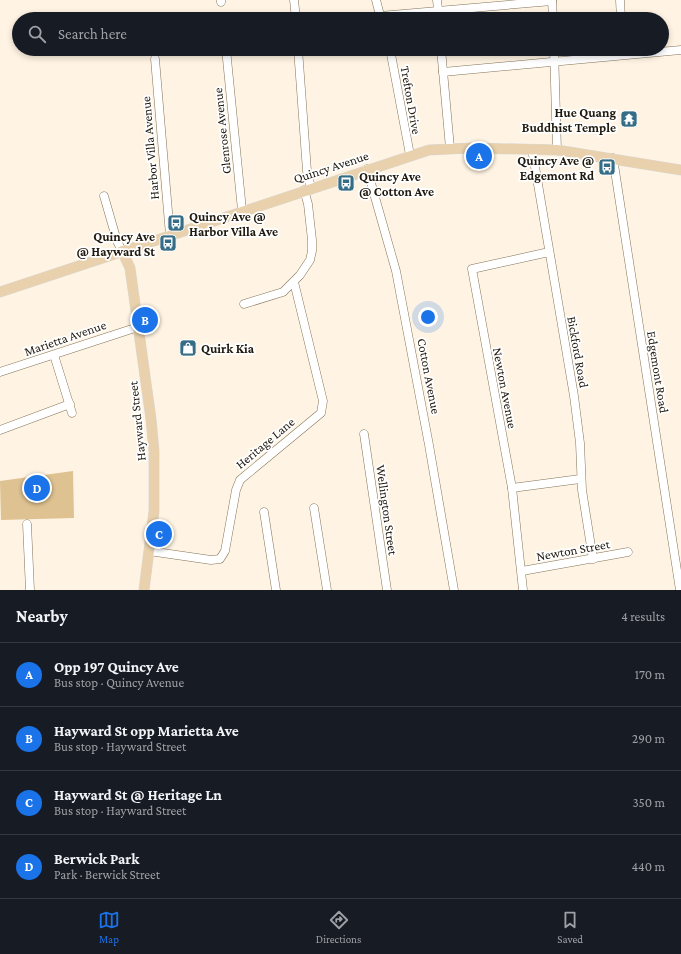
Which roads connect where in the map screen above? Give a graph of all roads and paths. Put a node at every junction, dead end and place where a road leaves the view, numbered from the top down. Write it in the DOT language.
graph roads {
  1 [pos="294,0"];
  2 [pos="376,0"];
  3 [pos="437,0"];
  4 [pos="552,0"];
  5 [pos="620,0"];
  6 [pos="295,12"];
  7 [pos="380,12"];
  8 [pos="438,12"];
  9 [pos="461,12"];
  10 [pos="553,12"];
  11 [pos="621,12"];
  12 [pos="669,50"];
  13 [pos="681,50"];
  14 [pos="227,56"];
  15 [pos="299,56"];
  16 [pos="391,56"];
  17 [pos="442,56"];
  18 [pos="554,56"];
  19 [pos="589,56"];
  20 [pos="155,59"];
  21 [pos="554,60"];
  22 [pos="443,72"];
  23 [pos="450,148"];
  24 [pos="532,149"];
  25 [pos="557,150"];
  26 [pos="410,155"];
  27 [pos="613,158"];
  28 [pos="367,169"];
  29 [pos="681,170"];
  30 [pos="307,189"];
  31 [pos="104,196"];
  32 [pos="242,210"];
  33 [pos="170,235"];
  34 [pos="122,251"];
  35 [pos="549,252"];
  36 [pos="294,282"];
  37 [pos="0,292"];
  38 [pos="244,304"];
  39 [pos="138,327"];
  40 [pos="54,355"];
  41 [pos="0,372"];
  42 [pos="70,404"];
  43 [pos="72,413"];
  44 [pos="0,430"];
  45 [pos="364,434"];
  46 [pos="580,479"];
  47 [pos="512,488"];
  48 [pos="314,508"];
  49 [pos="264,512"];
  50 [pos="27,524"];
  51 [pos="149,552"];
  52 [pos="628,552"];
  53 [pos="594,559"];
  54 [pos="522,572"];
  55 [pos="30,590"];
  56 [pos="144,590"];
  57 [pos="276,590"];
  58 [pos="327,590"];
  59 [pos="387,590"];
  60 [pos="454,590"];
  61 [pos="523,590"];
  62 [pos="680,590"];
  1 -- 6 [label="street"];
  2 -- 7 [label="street"];
  3 -- 8 [label="street"];
  4 -- 9 [label="street"];
  4 -- 10 [label="street"];
  5 -- 11 [label="street"];
  12 -- 13 [label="street"];
  14 -- 32 [label="street, Glenrose Avenue"];
  15 -- 30 [label="street"];
  16 -- 26 [label="street, Trefton Drive"];
  17 -- 22 [label="street"];
  18 -- 21 [label="street"];
  19 -- 21 [label="street"];
  20 -- 33 [label="street, Harbor Villa Avenue"];
  21 -- 22 [label="street"];
  21 -- 25 [label="street"];
  22 -- 23 [label="street"];
  23 -- 24 [label="main road, Quincy Avenue"];
  23 -- 26 [label="main road, Quincy Avenue"];
  24 -- 25 [label="main road, Quincy Avenue"];
  24 -- 35 [label="street, Bickford Road"];
  25 -- 27 [label="main road, Quincy Avenue"];
  26 -- 28 [label="main road, Quincy Avenue"];
  27 -- 29 [label="main road, Quincy Avenue"];
  27 -- 62 [label="street, Edgemont Road"];
  28 -- 30 [label="main road, Quincy Avenue"];
  28 -- 60 [label="street, Cotton Avenue"];
  30 -- 32 [label="main road, Quincy Avenue"];
  30 -- 36 [label="street"];
  31 -- 34 [label="street"];
  32 -- 33 [label="main road, Quincy Avenue"];
  33 -- 34 [label="main road, Quincy Avenue"];
  34 -- 37 [label="main road, Quincy Avenue"];
  34 -- 39 [label="main road, Hayward Street"];
  35 -- 46 [label="street, Bickford Road"];
  35 -- 47 [label="street, Newton Avenue"];
  36 -- 38 [label="street"];
  36 -- 51 [label="street, Heritage Lane"];
  39 -- 40 [label="street, Marietta Avenue"];
  39 -- 51 [label="main road, Hayward Street"];
  40 -- 41 [label="street, Marietta Avenue"];
  40 -- 42 [label="street"];
  42 -- 43 [label="street"];
  42 -- 44 [label="street"];
  45 -- 59 [label="street, Wellington Street"];
  46 -- 47 [label="street"];
  46 -- 53 [label="street, Bickford Road"];
  47 -- 54 [label="street, Newton Avenue"];
  48 -- 58 [label="street"];
  49 -- 57 [label="street"];
  50 -- 55 [label="street"];
  51 -- 56 [label="main road, Hayward Street"];
  52 -- 53 [label="street, Newton Street"];
  53 -- 54 [label="street, Newton Street"];
  54 -- 61 [label="street, Newton Avenue"];
}
